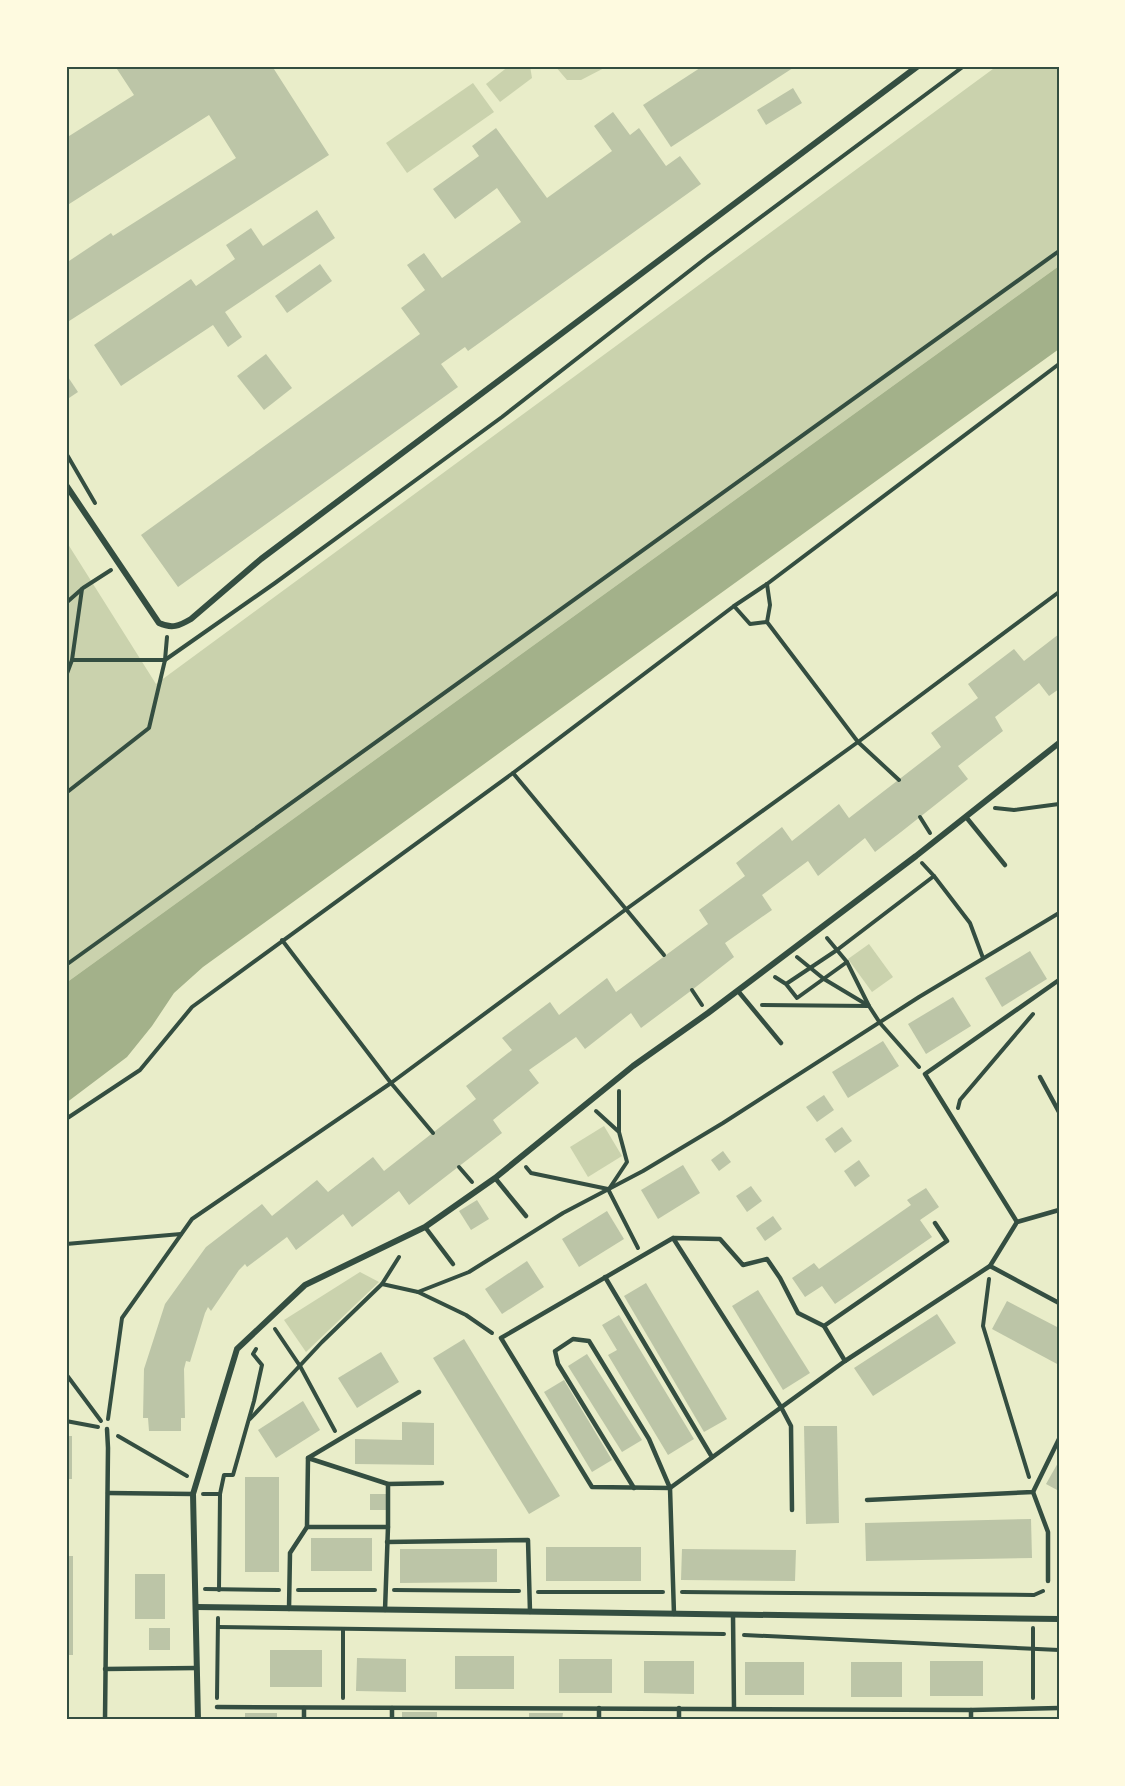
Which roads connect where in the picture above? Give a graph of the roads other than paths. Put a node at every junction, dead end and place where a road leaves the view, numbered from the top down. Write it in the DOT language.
graph roads {
  1 [pos="918,66"];
  2 [pos="66,485"];
  3 [pos="1059,743"];
  4 [pos="966,818"];
  5 [pos="1005,865"];
  6 [pos="1059,980"];
  7 [pos="738,991"];
  8 [pos="781,1043"];
  9 [pos="1040,1077"];
  10 [pos="1059,1112"];
  11 [pos="495,1179"];
  12 [pos="1059,1210"];
  13 [pos="526,1216"];
  14 [pos="1017,1222"];
  15 [pos="935,1223"];
  16 [pos="425,1227"];
  17 [pos="673,1238"];
  18 [pos="453,1264"];
  19 [pos="990,1266"];
  20 [pos="605,1277"];
  21 [pos="1059,1303"];
  22 [pos="824,1326"];
  23 [pos="845,1361"];
  24 [pos="419,1392"];
  25 [pos="781,1407"];
  26 [pos="107,1429"];
  27 [pos="1059,1439"];
  28 [pos="308,1458"];
  29 [pos="712,1458"];
  30 [pos="388,1484"];
  31 [pos="442,1484"];
  32 [pos="634,1488"];
  33 [pos="670,1488"];
  34 [pos="1033,1492"];
  35 [pos="108,1493"];
  36 [pos="193,1494"];
  37 [pos="867,1500"];
  38 [pos="792,1510"];
  39 [pos="307,1527"];
  40 [pos="388,1527"];
  41 [pos="387,1542"];
  42 [pos="1048,1581"];
  43 [pos="196,1607"];
  44 [pos="289,1609"];
  45 [pos="385,1610"];
  46 [pos="530,1612"];
  47 [pos="674,1614"];
  48 [pos="733,1615"];
  49 [pos="1059,1619"];
  50 [pos="197,1668"];
  51 [pos="105,1670"];
  52 [pos="217,1707"];
  53 [pos="304,1708"];
  54 [pos="392,1708"];
  55 [pos="599,1708"];
  56 [pos="679,1708"];
  57 [pos="734,1708"];
  58 [pos="1059,1708"];
  59 [pos="971,1710"];
  60 [pos="105,1720"];
  61 [pos="198,1720"];
  62 [pos="304,1720"];
  63 [pos="392,1720"];
  64 [pos="599,1720"];
  65 [pos="679,1720"];
  66 [pos="971,1720"];
  1 -- 2 [label="street"];
  3 -- 4 [label="street"];
  4 -- 5 [label="lane"];
  4 -- 7 [label="street"];
  6 -- 14 [label="lane"];
  7 -- 8 [label="lane"];
  7 -- 11 [label="street"];
  9 -- 10 [label="lane"];
  11 -- 13 [label="lane"];
  11 -- 16 [label="street"];
  12 -- 14 [label="lane"];
  14 -- 19 [label="lane"];
  15 -- 22 [label="lane"];
  16 -- 18 [label="lane"];
  16 -- 36 [label="street"];
  17 -- 20 [label="lane"];
  17 -- 22 [label="lane"];
  17 -- 25 [label="lane"];
  19 -- 21 [label="lane"];
  19 -- 23 [label="lane"];
  20 -- 29 [label="lane"];
  20 -- 32 [label="lane"];
  22 -- 23 [label="lane"];
  23 -- 25 [label="lane"];
  24 -- 28 [label="lane"];
  25 -- 29 [label="lane"];
  25 -- 38 [label="lane"];
  26 -- 35 [label="lane"];
  27 -- 34 [label="lane"];
  28 -- 30 [label="lane"];
  28 -- 39 [label="lane"];
  29 -- 33 [label="lane"];
  30 -- 31 [label="lane"];
  30 -- 40 [label="lane"];
  32 -- 33 [label="lane"];
  32 -- 33 [label="lane"];
  33 -- 47 [label="lane"];
  34 -- 37 [label="lane"];
  34 -- 42 [label="lane"];
  35 -- 36 [label="lane"];
  35 -- 51 [label="lane"];
  36 -- 43 [label="street"];
  39 -- 40 [label="lane"];
  39 -- 44 [label="lane"];
  40 -- 41 [label="lane"];
  41 -- 45 [label="lane"];
  41 -- 46 [label="lane"];
  43 -- 44 [label="street"];
  43 -- 50 [label="street"];
  44 -- 45 [label="street"];
  45 -- 46 [label="street"];
  46 -- 47 [label="street"];
  47 -- 48 [label="street"];
  48 -- 49 [label="street"];
  48 -- 57 [label="lane"];
  50 -- 51 [label="lane"];
  50 -- 61 [label="street"];
  51 -- 60 [label="lane"];
  52 -- 53 [label="lane"];
  53 -- 54 [label="lane"];
  53 -- 62 [label="lane"];
  54 -- 55 [label="lane"];
  54 -- 63 [label="lane"];
  55 -- 56 [label="lane"];
  55 -- 64 [label="lane"];
  56 -- 57 [label="lane"];
  56 -- 65 [label="lane"];
  57 -- 59 [label="lane"];
  58 -- 59 [label="lane"];
  59 -- 66 [label="lane"];
}
